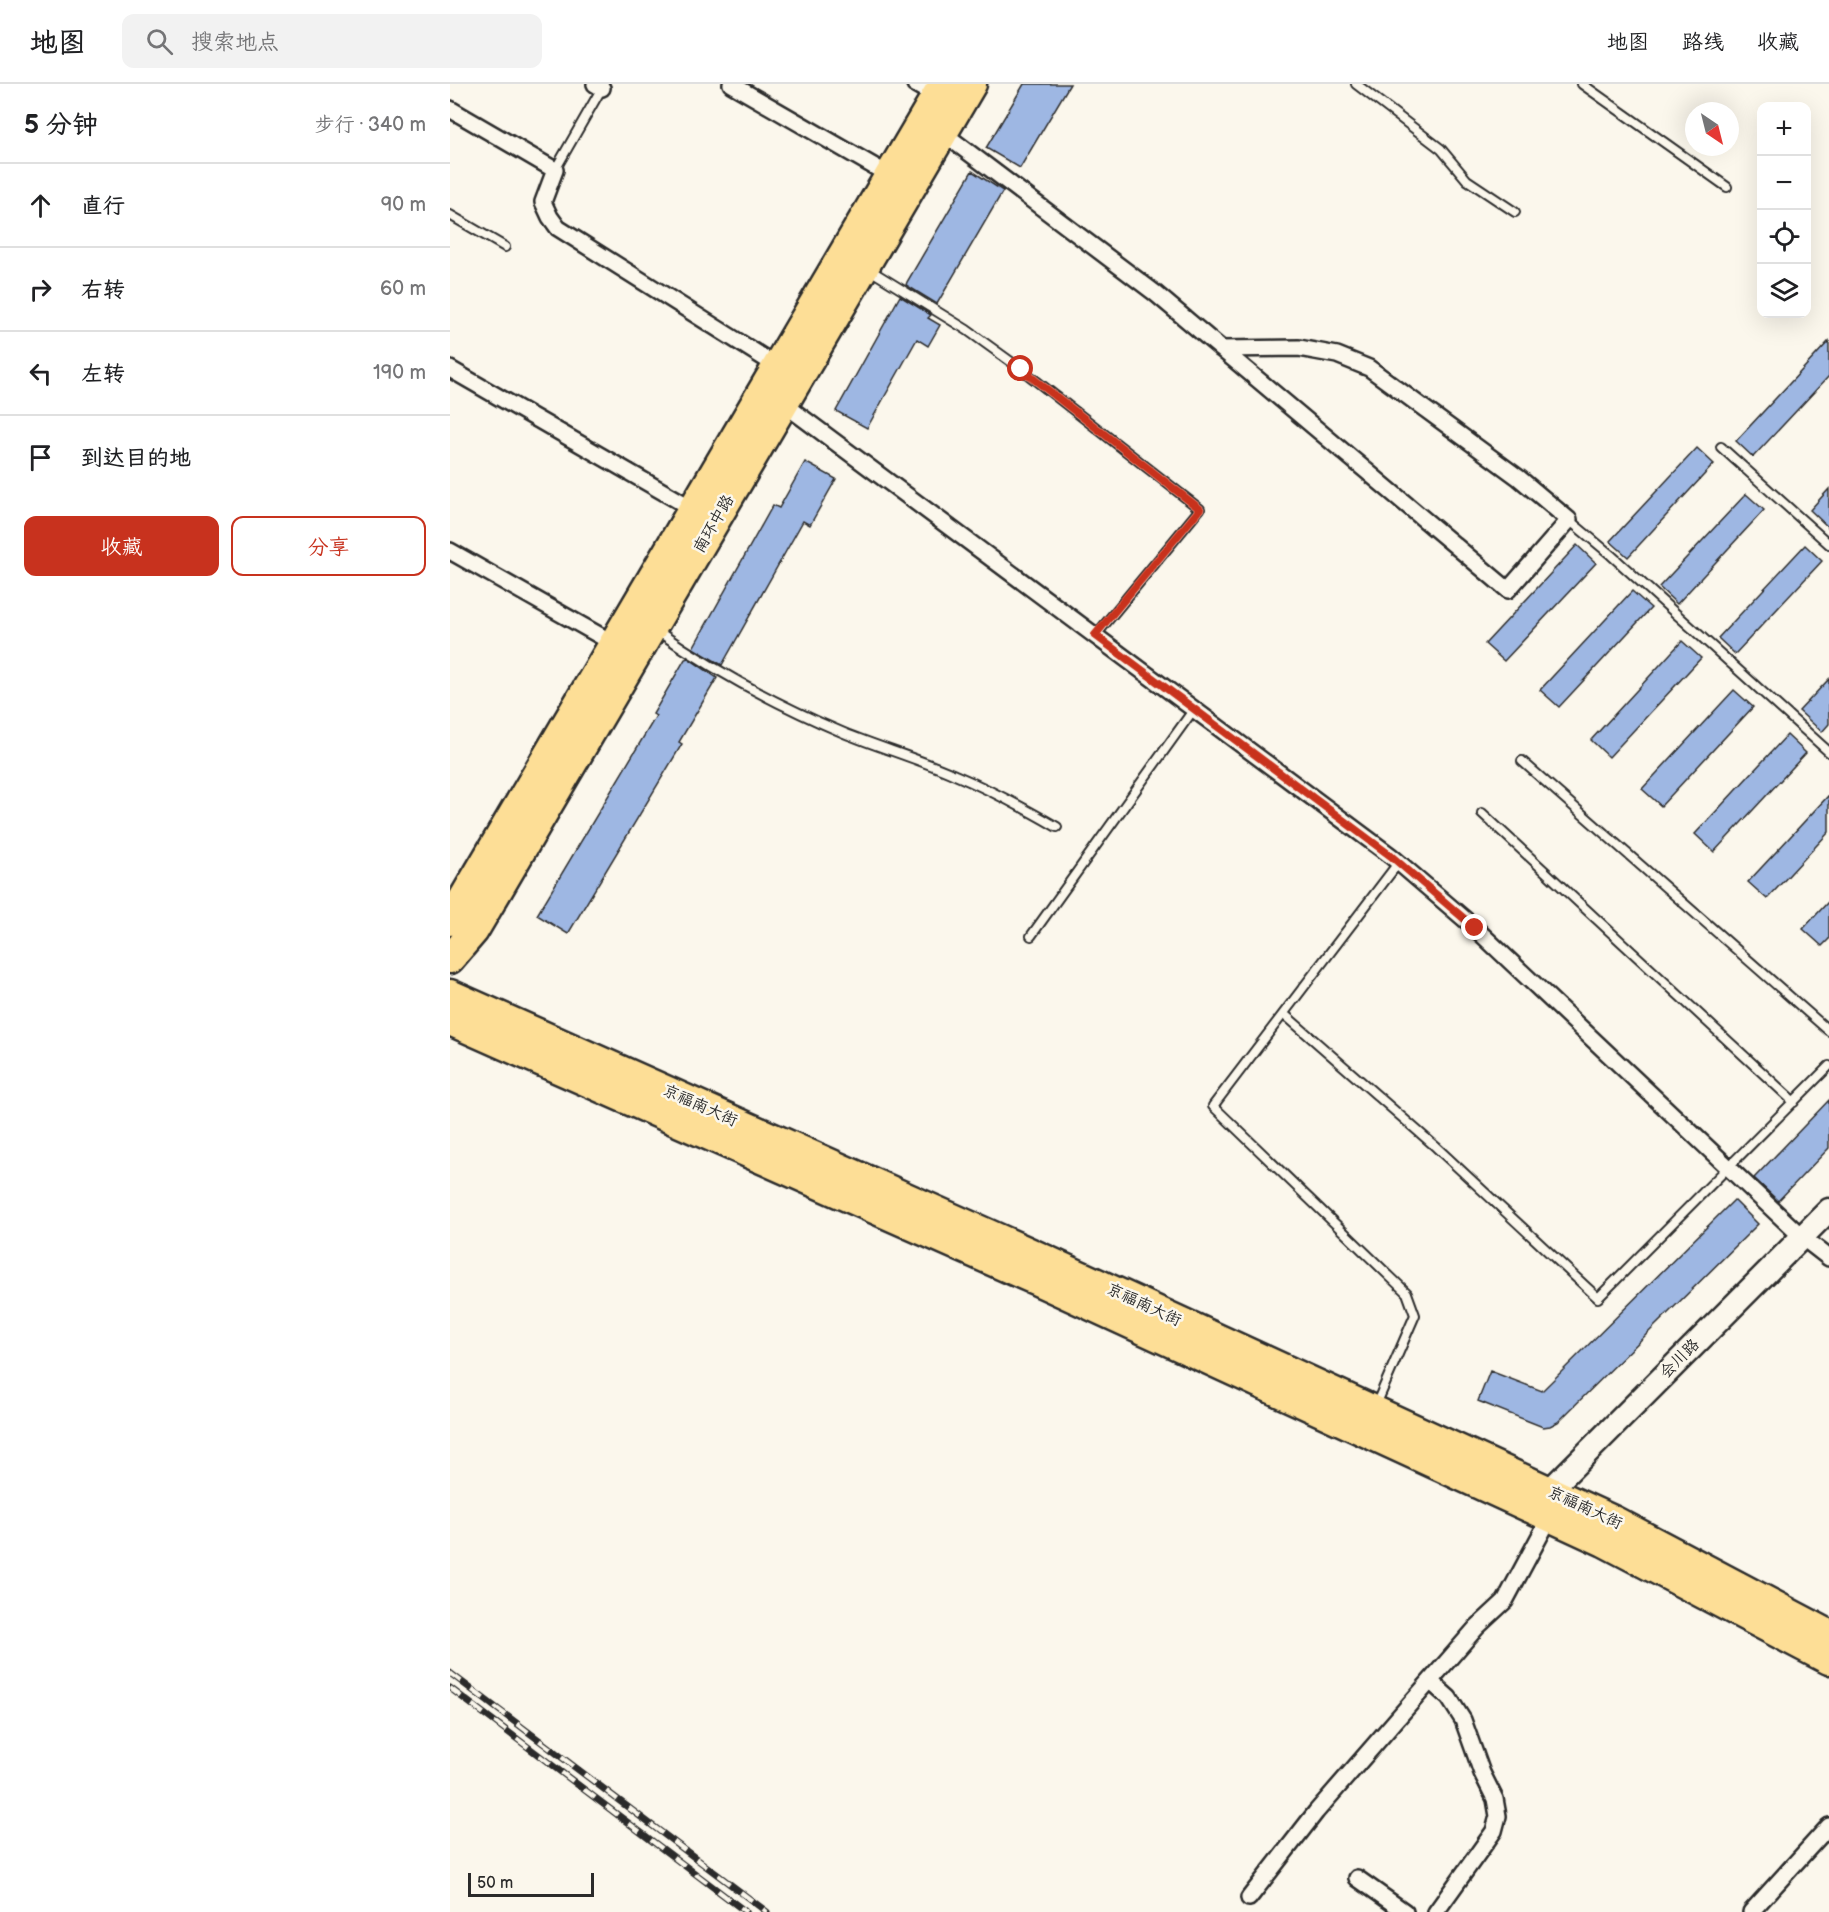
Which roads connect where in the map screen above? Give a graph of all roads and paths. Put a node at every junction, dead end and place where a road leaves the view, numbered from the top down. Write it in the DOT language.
graph roads {
  1 [pos="731,84"];
  2 [pos="972,84"];
  3 [pos="1356,84"];
  4 [pos="1582,84"];
  5 [pos="600,85"];
  6 [pos="932,88"];
  7 [pos="450,109"];
  8 [pos="943,134"];
  9 [pos="555,170"];
  10 [pos="890,175"];
  11 [pos="1727,187"];
  12 [pos="1515,212"];
  13 [pos="450,215"];
  14 [pos="505,247"];
  15 [pos="864,267"];
  16 [pos="1221,349"];
  17 [pos="777,366"];
  18 [pos="450,369"];
  19 [pos="784,404"];
  20 [pos="1721,447"];
  21 [pos="693,509"];
  22 [pos="1569,520"];
  23 [pos="1829,544"];
  24 [pos="450,551"];
  25 [pos="652,628"];
  26 [pos="1095,635"];
  27 [pos="613,643"];
  28 [pos="1194,709"];
  29 [pos="1829,752"];
  30 [pos="1522,761"];
  31 [pos="1482,813"];
  32 [pos="1057,827"];
  33 [pos="1399,862"];
  34 [pos="450,921"];
  35 [pos="1031,936"];
  36 [pos="450,959"];
  37 [pos="450,994"];
  38 [pos="1284,1014"];
  39 [pos="450,1021"];
  40 [pos="1829,1031"];
  41 [pos="1829,1066"];
  42 [pos="1794,1102"];
  43 [pos="1728,1167"];
  44 [pos="1829,1210"];
  45 [pos="1802,1237"];
  46 [pos="1829,1258"];
  47 [pos="1373,1410"];
  48 [pos="1543,1505"];
  49 [pos="1829,1634"];
  50 [pos="1829,1660"];
  51 [pos="1430,1681"];
  52 [pos="1829,1826"];
  53 [pos="1357,1878"];
  54 [pos="1249,1898"];
  55 [pos="1405,1912"];
  56 [pos="1436,1912"];
  57 [pos="1751,1912"];
  1 -- 10 [label="street"];
  2 -- 8 [label="highway, 南环中路"];
  3 -- 12 [label="lane"];
  4 -- 11 [label="lane"];
  5 -- 9 [label="lane"];
  6 -- 10 [label="highway, 南环中路"];
  7 -- 9 [label="street"];
  8 -- 15 [label="highway, 南环中路"];
  8 -- 16 [label="street"];
  9 -- 17 [label="street"];
  10 -- 17 [label="highway, 南环中路"];
  13 -- 14 [label="lane"];
  15 -- 19 [label="highway, 南环中路"];
  15 -- 26 [label="lane"];
  16 -- 22 [label="street"];
  16 -- 22 [label="street"];
  17 -- 21 [label="highway, 南环中路"];
  18 -- 21 [label="street"];
  19 -- 25 [label="highway, 南环中路"];
  19 -- 26 [label="street"];
  20 -- 23 [label="lane"];
  21 -- 27 [label="highway, 南环中路"];
  22 -- 29 [label="lane"];
  24 -- 27 [label="street"];
  25 -- 32 [label="lane"];
  25 -- 36 [label="highway, 南环中路"];
  26 -- 28 [label="street"];
  27 -- 34 [label="highway, 南环中路"];
  28 -- 33 [label="street"];
  28 -- 35 [label="lane"];
  30 -- 40 [label="lane"];
  31 -- 42 [label="lane"];
  33 -- 38 [label="lane"];
  33 -- 43 [label="street"];
  37 -- 47 [label="highway, 京福南大街"];
  38 -- 43 [label="lane"];
  38 -- 47 [label="lane"];
  39 -- 48 [label="highway, 京福南大街"];
  41 -- 42 [label="lane"];
  42 -- 43 [label="lane"];
  43 -- 45 [label="street"];
  44 -- 45 [label="street, 会川路"];
  45 -- 46 [label="street"];
  45 -- 48 [label="street, 会川路"];
  47 -- 48 [label="highway, 京福南大街"];
  48 -- 49 [label="highway, 京福南大街"];
  48 -- 50 [label="highway, 京福南大街"];
  48 -- 51 [label="street"];
  51 -- 54 [label="street"];
  51 -- 56 [label="street"];
  52 -- 57 [label="street"];
  53 -- 55 [label="street"];
}
